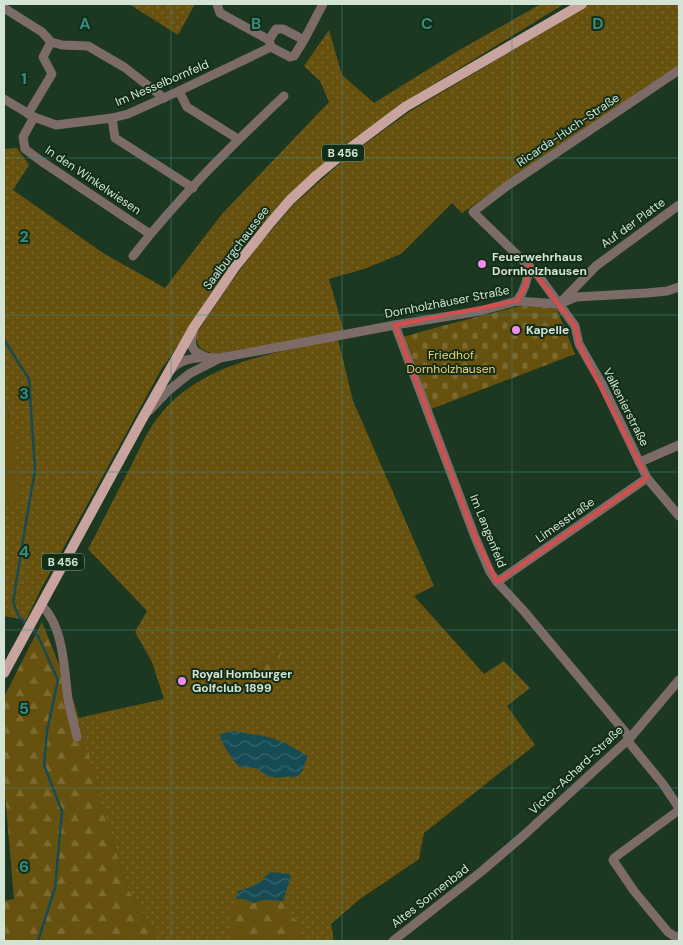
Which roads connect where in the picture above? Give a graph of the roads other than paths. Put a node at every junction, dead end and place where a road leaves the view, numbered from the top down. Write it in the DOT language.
graph roads {
  1 [pos="217,4"];
  2 [pos="322,4"];
  3 [pos="582,4"];
  4 [pos="4,8"];
  5 [pos="304,40"];
  6 [pos="51,42"];
  7 [pos="270,44"];
  8 [pos="679,70"];
  9 [pos="180,91"];
  10 [pos="284,96"];
  11 [pos="164,98"];
  12 [pos="4,99"];
  13 [pos="31,116"];
  14 [pos="112,118"];
  15 [pos="238,139"];
  16 [pos="193,188"];
  17 [pos="679,205"];
  18 [pos="473,212"];
  19 [pos="150,234"];
  20 [pos="133,256"];
  21 [pos="528,266"];
  22 [pos="679,287"];
  23 [pos="517,301"];
  24 [pos="559,304"];
  25 [pos="395,325"];
  26 [pos="194,328"];
  27 [pos="206,357"];
  28 [pos="220,358"];
  29 [pos="169,371"];
  30 [pos="141,421"];
  31 [pos="679,445"];
  32 [pos="640,462"];
  33 [pos="647,478"];
  34 [pos="679,516"];
  35 [pos="497,582"];
  36 [pos="41,605"];
  37 [pos="4,673"];
  38 [pos="679,680"];
  39 [pos="77,736"];
  40 [pos="629,739"];
  41 [pos="679,809"];
  42 [pos="482,871"];
  43 [pos="679,937"];
  44 [pos="393,941"];
  1 -- 7 [label="street"];
  2 -- 5 [label="street"];
  3 -- 26 [label="main road, Saalburgchaussee / B 456"];
  4 -- 6 [label="street"];
  5 -- 7 [label="street, Im Nesselbornfeld"];
  5 -- 7 [label="street"];
  6 -- 11 [label="street"];
  6 -- 13 [label="street, In den Winkelwiesen"];
  7 -- 9 [label="street, Im Nesselbornfeld"];
  8 -- 18 [label="street, Ricarda-Huch-Straße"];
  9 -- 11 [label="street, Im Nesselbornfeld"];
  9 -- 15 [label="street"];
  10 -- 15 [label="street"];
  11 -- 14 [label="street, Im Nesselbornfeld"];
  12 -- 13 [label="street, Im Nesselbornfeld"];
  13 -- 14 [label="street, Im Nesselbornfeld"];
  13 -- 19 [label="street, In den Winkelwiesen"];
  14 -- 16 [label="street"];
  15 -- 16 [label="street"];
  16 -- 19 [label="street"];
  17 -- 24 [label="street, Auf der Platte"];
  18 -- 21 [label="street, Valkenierstraße"];
  19 -- 20 [label="street"];
  21 -- 23 [label="street"];
  21 -- 24 [label="street, Valkenierstraße"];
  22 -- 24 [label="street, Dornholzhäuser Straße"];
  23 -- 24 [label="street, Dornholzhäuser Straße"];
  23 -- 25 [label="street, Dornholzhäuser Straße"];
  24 -- 32 [label="street, Valkenierstraße"];
  25 -- 28 [label="street, Dornholzhäuser Straße"];
  25 -- 35 [label="street, Im Langenfeld"];
  26 -- 27 [label="street"];
  26 -- 29 [label="main road, Saalburgchaussee / B 456"];
  27 -- 28 [label="street, Dornholzhäuser Straße"];
  27 -- 29 [label="street, Dornholzhäuser Straße"];
  28 -- 30 [label="street, Dornholzhäuser Straße"];
  29 -- 30 [label="main road, Saalburgchaussee / B 456"];
  30 -- 36 [label="main road, Saalburgchaussee / B 456"];
  31 -- 32 [label="street"];
  32 -- 33 [label="street, Valkenierstraße"];
  33 -- 34 [label="street, Valkenierstraße"];
  33 -- 35 [label="street, Limesstraße"];
  35 -- 40 [label="street, Im Langenfeld"];
  36 -- 37 [label="main road, Saalburgchaussee / B 456"];
  36 -- 39 [label="street"];
  38 -- 40 [label="street, Victor-Achard-Straße"];
  40 -- 41 [label="street, Im Langenfeld"];
  40 -- 42 [label="street, Victor-Achard-Straße"];
  41 -- 43 [label="street"];
  42 -- 44 [label="street, Altes Sonnenbad"];
}
